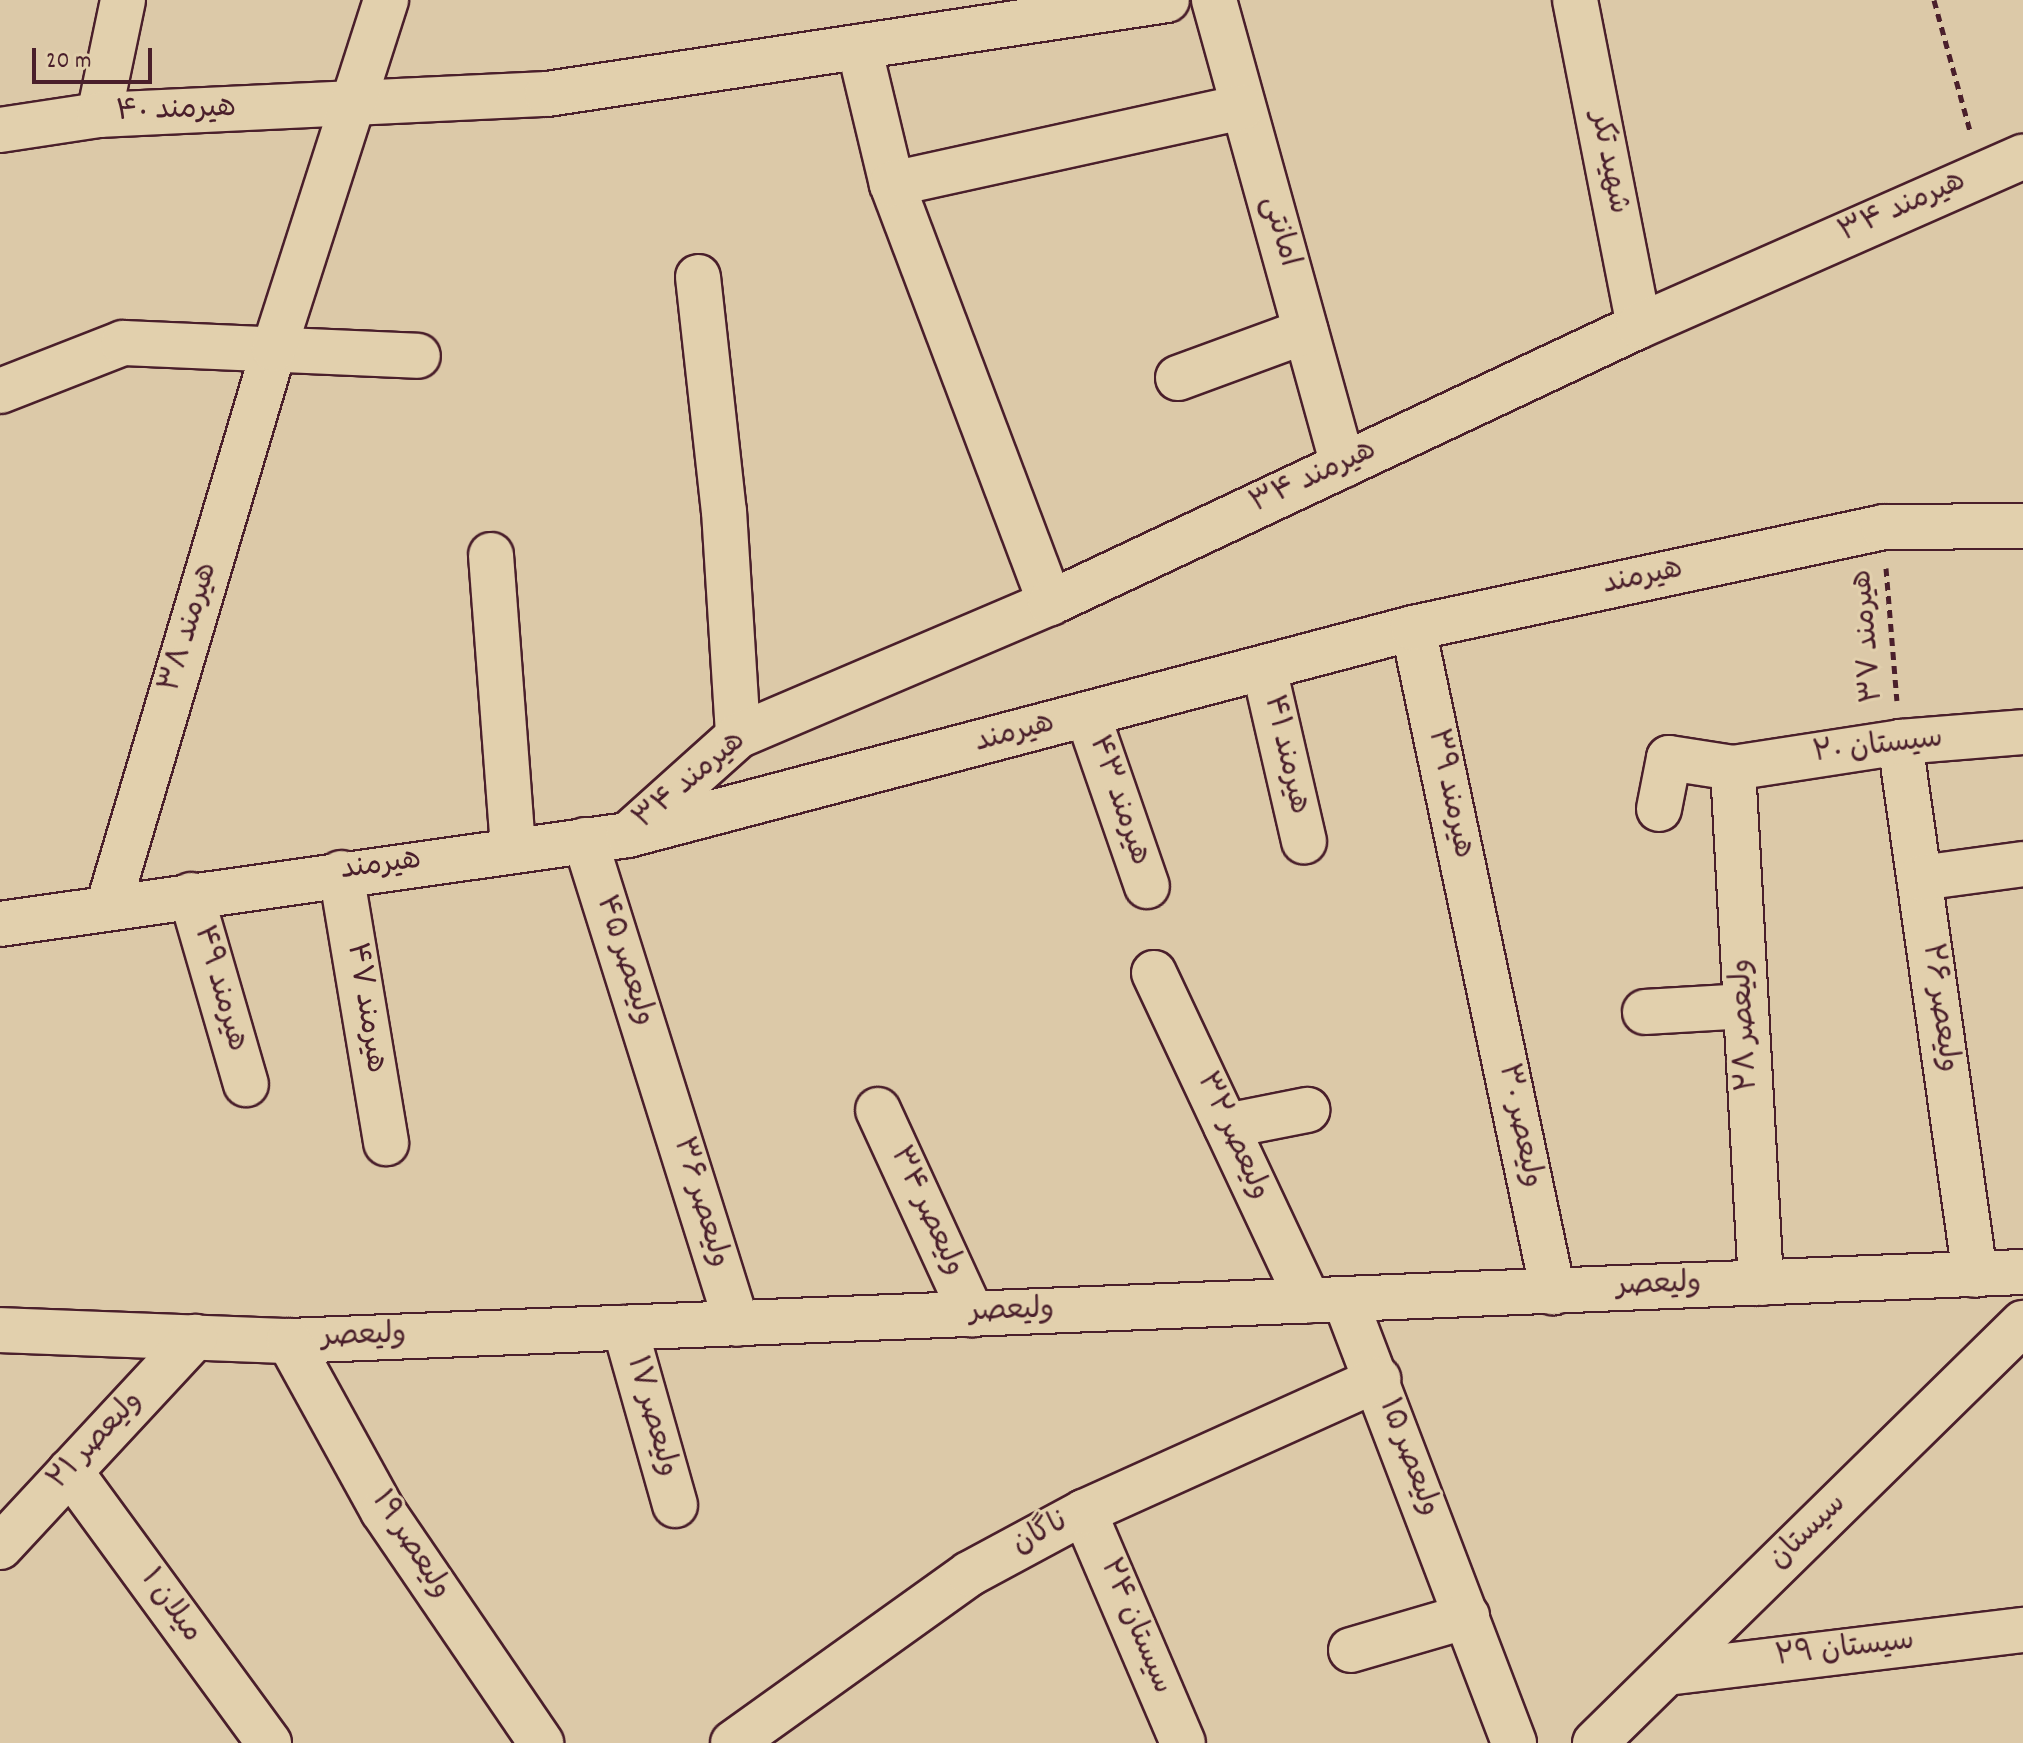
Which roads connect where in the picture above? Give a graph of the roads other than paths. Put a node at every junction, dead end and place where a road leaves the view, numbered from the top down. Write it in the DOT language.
graph roads {
  1 [pos="123,0"];
  2 [pos="386,0"];
  3 [pos="1167,0"];
  4 [pos="1214,0"];
  5 [pos="1575,0"];
  6 [pos="859,47"];
  7 [pos="352,104"];
  8 [pos="1243,107"];
  9 [pos="99,115"];
  10 [pos="0,130"];
  11 [pos="2023,157"];
  12 [pos="892,184"];
  13 [pos="698,277"];
  14 [pos="1639,326"];
  15 [pos="1306,331"];
  16 [pos="274,349"];
  17 [pos="418,356"];
  18 [pos="1178,378"];
  19 [pos="0,391"];
  20 [pos="1343,465"];
  21 [pos="2023,526"];
  22 [pos="491,555"];
  23 [pos="1050,603"];
  24 [pos="1413,628"];
  25 [pos="1264,668"];
  26 [pos="1088,716"];
  27 [pos="2023,732"];
  28 [pos="738,736"];
  29 [pos="1900,742"];
  30 [pos="1733,768"];
  31 [pos="1659,809"];
  32 [pos="628,835"];
  33 [pos="585,840"];
  34 [pos="1304,841"];
  35 [pos="513,848"];
  36 [pos="2023,864"];
  37 [pos="341,873"];
  38 [pos="1920,878"];
  39 [pos="1147,886"];
  40 [pos="191,895"];
  41 [pos="108,907"];
  42 [pos="0,924"];
  43 [pos="1483,960"];
  44 [pos="1154,973"];
  45 [pos="1746,1006"];
  46 [pos="1645,1012"];
  47 [pos="661,1081"];
  48 [pos="246,1084"];
  49 [pos="878,1110"];
  50 [pos="1307,1110"];
  51 [pos="1226,1126"];
  52 [pos="386,1143"];
  53 [pos="2023,1272"];
  54 [pos="1975,1275"];
  55 [pos="1761,1283"];
  56 [pos="1553,1292"];
  57 [pos="1326,1300"];
  58 [pos="972,1314"];
  59 [pos="2023,1323"];
  60 [pos="737,1324"];
  61 [pos="625,1328"];
  62 [pos="0,1330"];
  63 [pos="195,1337"];
  64 [pos="289,1341"];
  65 [pos="1378,1379"];
  66 [pos="70,1471"];
  67 [pos="675,1505"];
  68 [pos="1084,1512"];
  69 [pos="0,1547"];
  70 [pos="1467,1616"];
  71 [pos="2023,1630"];
  72 [pos="1351,1650"];
  73 [pos="1667,1673"];
  74 [pos="269,1743"];
  75 [pos="541,1743"];
  76 [pos="733,1743"];
  77 [pos="1183,1743"];
  78 [pos="1514,1743"];
  79 [pos="1595,1743"];
  1 -- 9 [label="street"];
  2 -- 7 [label="street, هیرمند ۳۸"];
  3 -- 6 [label="street, هیرمند ۴۰"];
  4 -- 8 [label="street, امانتی"];
  5 -- 14 [label="street, شهید تکر"];
  6 -- 7 [label="street, هیرمند ۴۰"];
  6 -- 12 [label="street"];
  7 -- 9 [label="street, هیرمند ۴۰"];
  7 -- 16 [label="street, هیرمند ۳۸"];
  8 -- 12 [label="street"];
  8 -- 15 [label="street, امانتی"];
  9 -- 10 [label="street, هیرمند ۴۰"];
  11 -- 14 [label="street, هیرمند ۳۴"];
  12 -- 23 [label="street"];
  13 -- 28 [label="street"];
  14 -- 20 [label="street, هیرمند ۳۴"];
  15 -- 18 [label="street"];
  15 -- 20 [label="street, امانتی"];
  16 -- 17 [label="street"];
  16 -- 19 [label="street"];
  16 -- 41 [label="street, هیرمند ۳۸"];
  20 -- 23 [label="street, هیرمند ۳۴"];
  21 -- 24 [label="street, هیرمند"];
  22 -- 35 [label="street"];
  23 -- 28 [label="street, هیرمند ۳۴"];
  24 -- 25 [label="street, هیرمند"];
  24 -- 43 [label="street, هیرمند ۳۹"];
  25 -- 26 [label="street, هیرمند"];
  25 -- 34 [label="street, هیرمند ۴۱"];
  26 -- 32 [label="street, هیرمند"];
  26 -- 39 [label="street, هیرمند ۴۳"];
  27 -- 29 [label="street, سیستان ۲۰"];
  28 -- 32 [label="street, هیرمند ۳۴"];
  29 -- 30 [label="street, سیستان ۲۰"];
  29 -- 38 [label="street, ولیعصر ۲۶"];
  30 -- 31 [label="street, سیستان ۲۰"];
  30 -- 45 [label="street, ولیعصر ۲۸"];
  32 -- 33 [label="street, هیرمند"];
  33 -- 35 [label="street, هیرمند"];
  33 -- 47 [label="street, ولیعصر ۴۵"];
  35 -- 37 [label="street, هیرمند"];
  36 -- 38 [label="street"];
  37 -- 40 [label="street, هیرمند"];
  37 -- 52 [label="street, هیرمند ۴۷"];
  38 -- 54 [label="street, ولیعصر ۲۶"];
  40 -- 41 [label="street, هیرمند"];
  40 -- 48 [label="street, هیرمند ۴۹"];
  41 -- 42 [label="street, هیرمند"];
  43 -- 56 [label="street, ولیعصر ۳۰"];
  44 -- 51 [label="street, ولیعصر ۳۲"];
  45 -- 46 [label="street"];
  45 -- 55 [label="street, ولیعصر ۲۸"];
  47 -- 60 [label="street, ولیعصر ۳۶"];
  49 -- 58 [label="street, ولیعصر ۳۴"];
  50 -- 51 [label="street"];
  51 -- 57 [label="street, ولیعصر ۳۲"];
  53 -- 54 [label="street, ولیعصر"];
  54 -- 55 [label="street, ولیعصر"];
  55 -- 56 [label="street, ولیعصر"];
  56 -- 57 [label="street, ولیعصر"];
  57 -- 58 [label="street, ولیعصر"];
  57 -- 65 [label="street, ولیعصر ۱۵"];
  58 -- 60 [label="street, ولیعصر"];
  59 -- 73 [label="street, سیستان"];
  60 -- 61 [label="street, ولیعصر"];
  61 -- 64 [label="street, ولیعصر"];
  61 -- 67 [label="street, ولیعصر ۱۷"];
  62 -- 63 [label="street, ولیعصر"];
  63 -- 64 [label="street, ولیعصر"];
  63 -- 66 [label="street, ولیعصر ۲۱"];
  64 -- 75 [label="street, ولیعصر ۱۹"];
  65 -- 68 [label="street, ناگان"];
  65 -- 70 [label="street, ولیعصر ۱۵"];
  66 -- 69 [label="street, ولیعصر ۲۱"];
  66 -- 74 [label="street, میلان ۱"];
  68 -- 76 [label="street, ناگان"];
  68 -- 77 [label="street, سیستان ۲۴"];
  70 -- 72 [label="street"];
  70 -- 78 [label="street, ولیعصر ۱۵"];
  71 -- 73 [label="street, سیستان ۲۹"];
  73 -- 79 [label="street, سیستان"];
}
